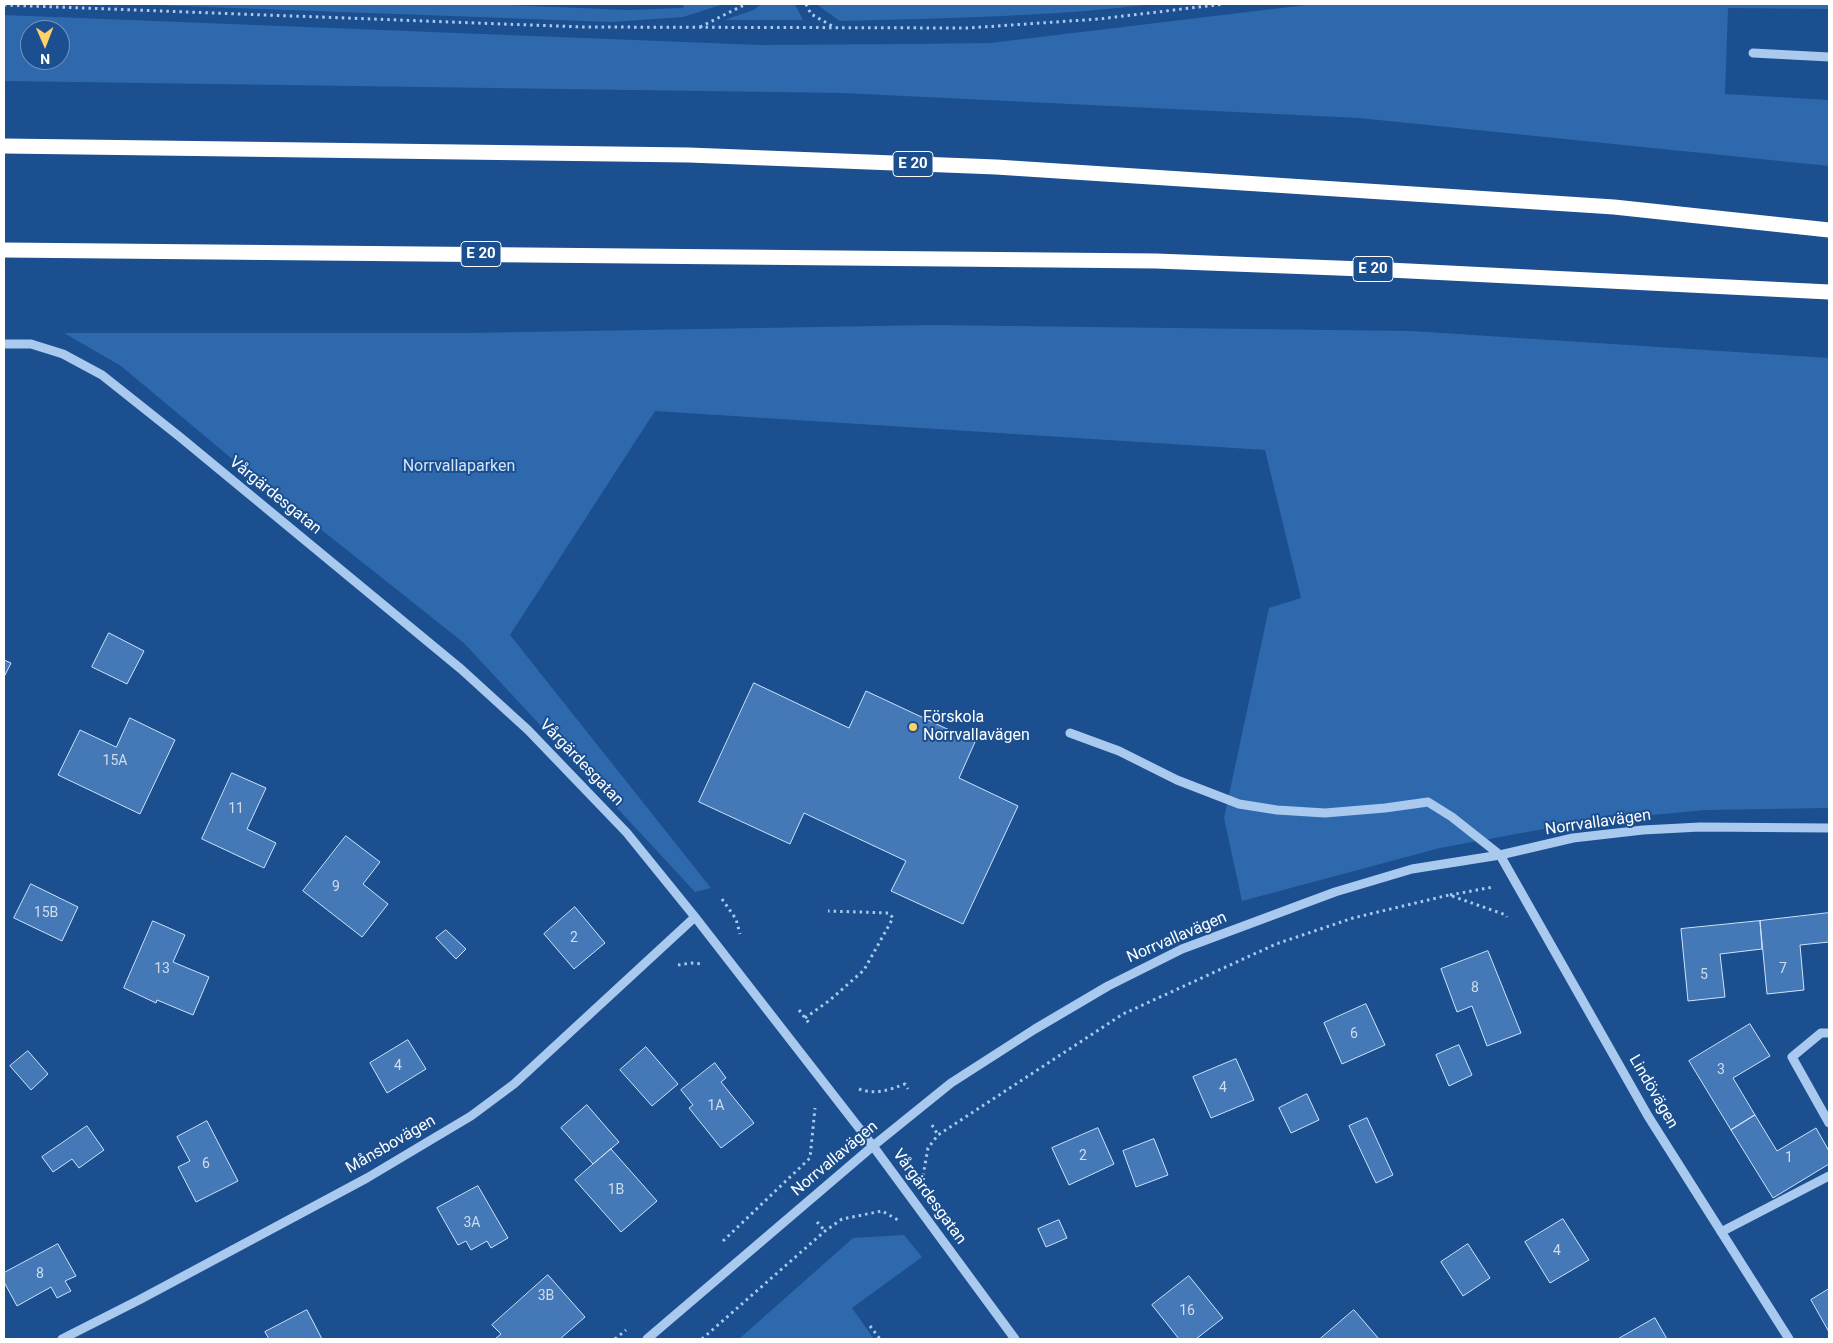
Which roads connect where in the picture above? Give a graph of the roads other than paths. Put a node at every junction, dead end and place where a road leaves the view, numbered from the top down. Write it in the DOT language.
graph roads {
  1 [pos="1753,53"];
  2 [pos="1829,57"];
  3 [pos="4,146"];
  4 [pos="1825,229"];
  5 [pos="4,250"];
  6 [pos="1829,292"];
  7 [pos="4,344"];
  8 [pos="1070,733"];
  9 [pos="1829,828"];
  10 [pos="1500,855"];
  11 [pos="695,917"];
  12 [pos="1829,1033"];
  13 [pos="1829,1123"];
  14 [pos="873,1146"];
  15 [pos="1829,1176"];
  16 [pos="1721,1232"];
  17 [pos="62,1339"];
  18 [pos="647,1339"];
  19 [pos="1015,1339"];
  20 [pos="1789,1339"];
  1 -- 2 [label="street"];
  3 -- 4 [label="highway, E 20"];
  5 -- 6 [label="highway, E 20"];
  7 -- 11 [label="street, Vårgärdesgatan"];
  8 -- 10 [label="street"];
  9 -- 10 [label="street, Norrvallavägen"];
  10 -- 14 [label="street, Norrvallavägen"];
  10 -- 16 [label="street, Lindövägen"];
  11 -- 14 [label="street, Vårgärdesgatan"];
  11 -- 17 [label="street, Månsbovägen"];
  12 -- 13 [label="street"];
  14 -- 18 [label="street, Norrvallavägen"];
  14 -- 19 [label="street, Vårgärdesgatan"];
  15 -- 16 [label="street"];
  16 -- 20 [label="street, Lindövägen"];
}
